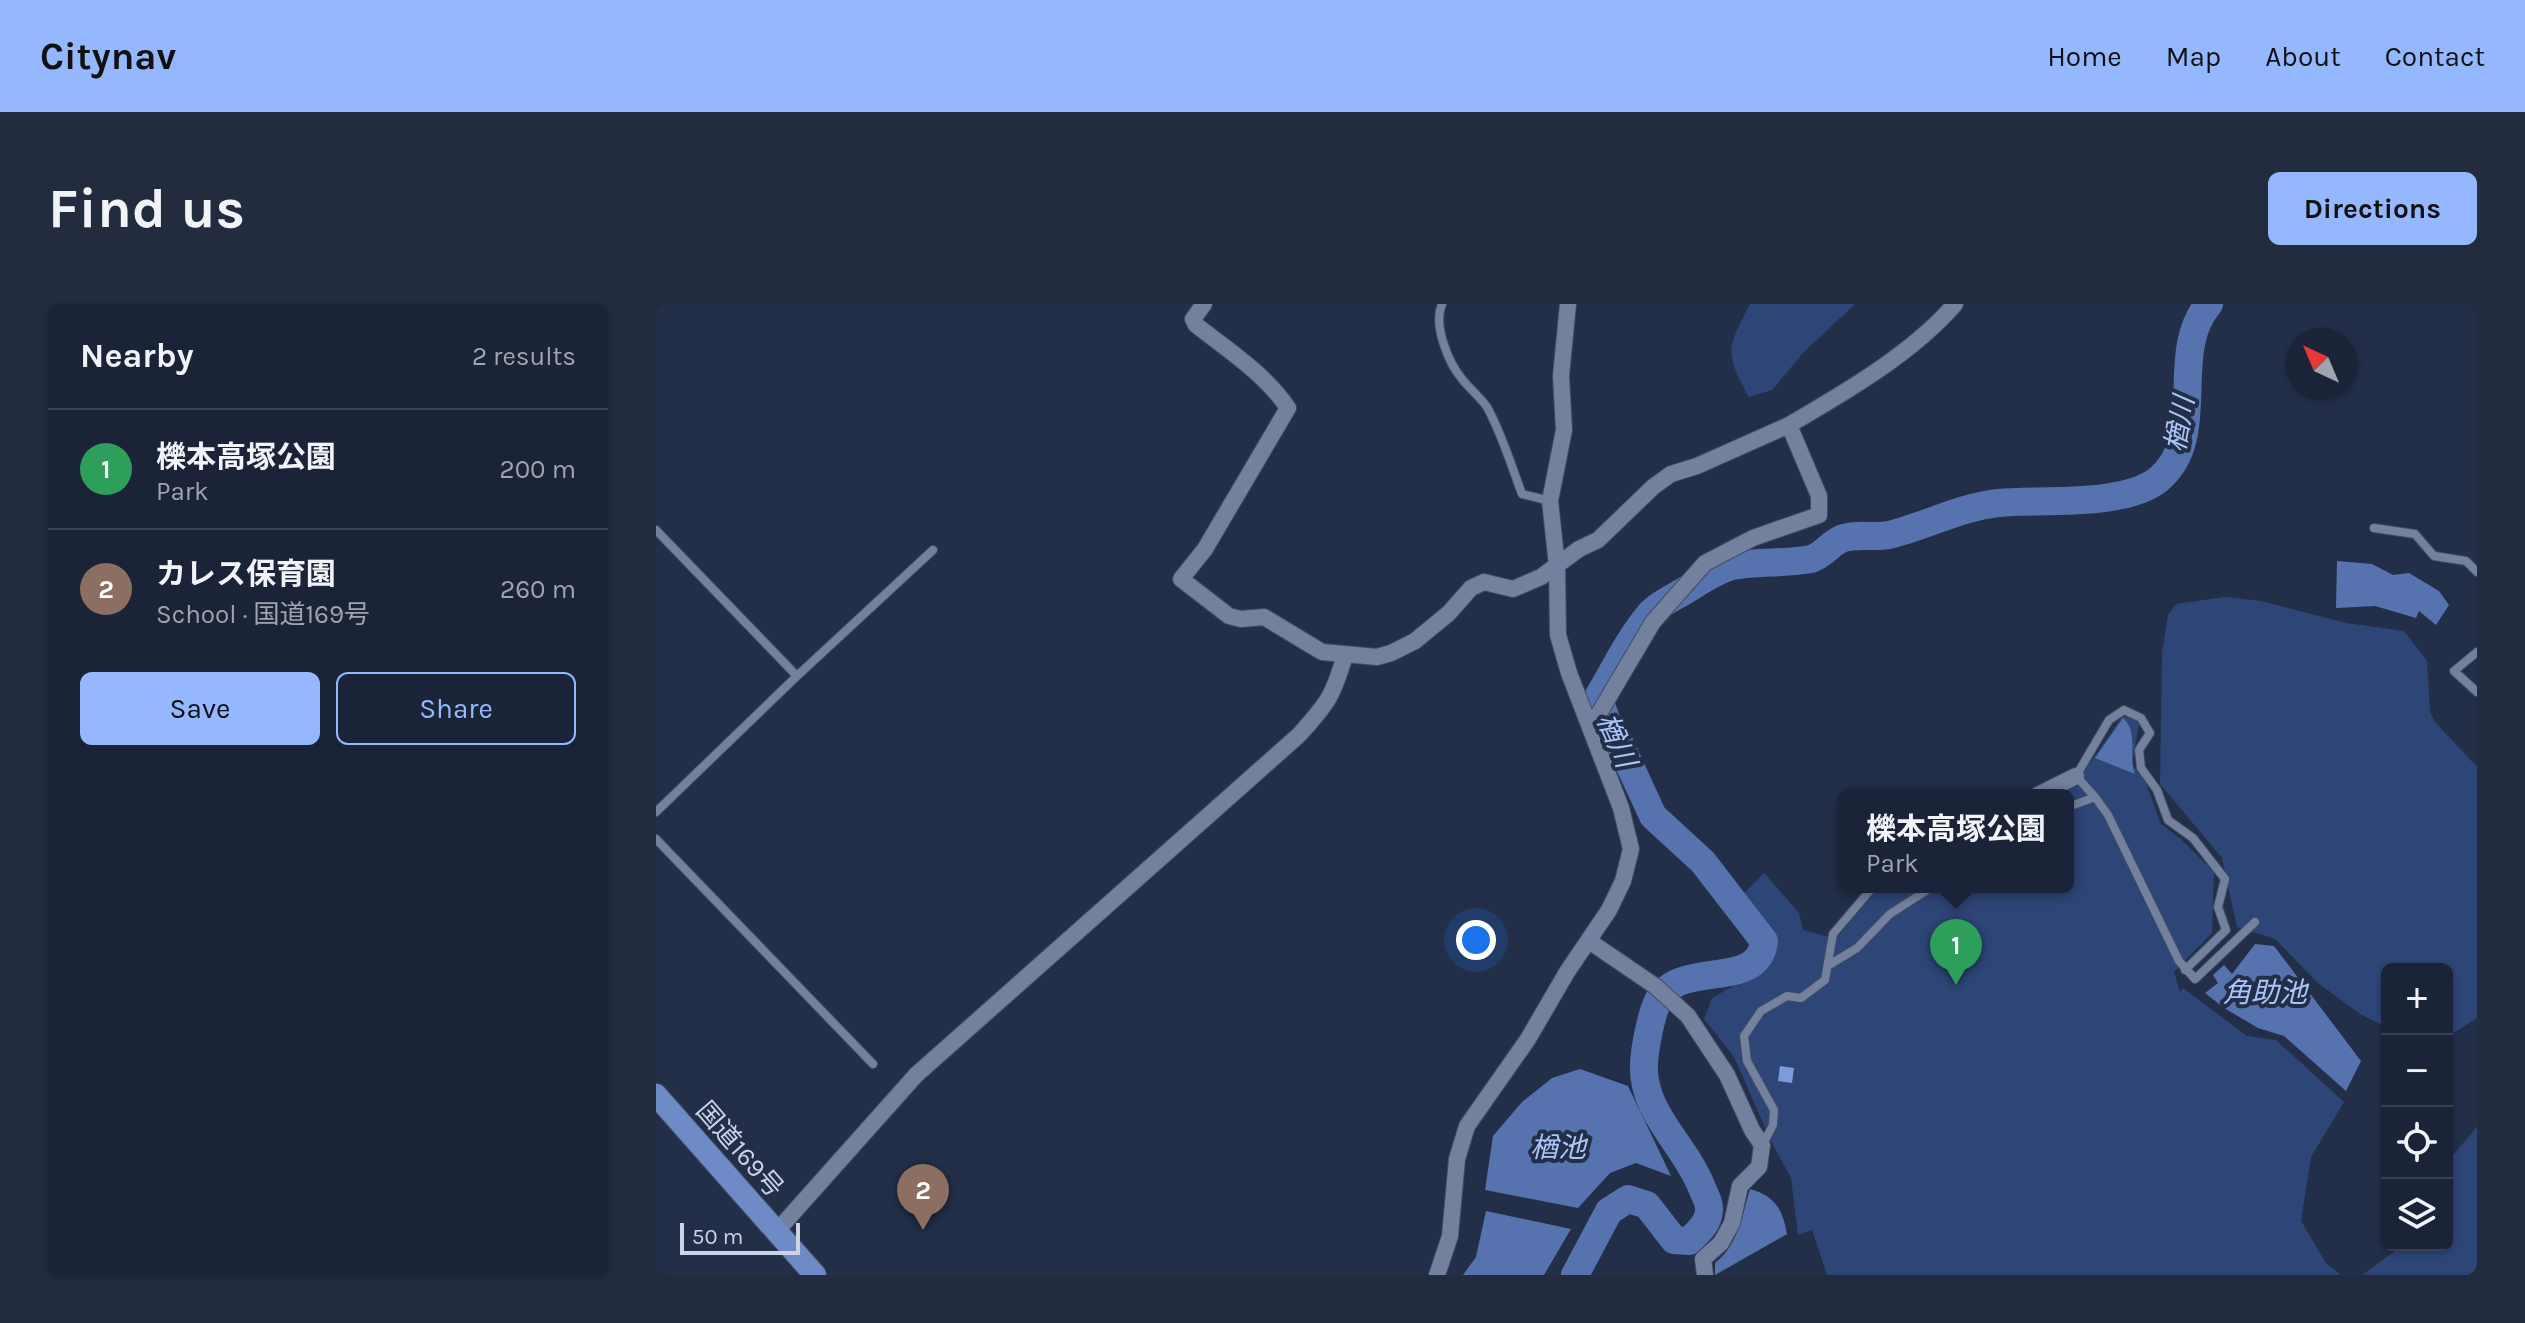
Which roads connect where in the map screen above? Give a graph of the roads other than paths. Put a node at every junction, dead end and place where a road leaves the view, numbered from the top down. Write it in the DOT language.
graph roads {
  1 [pos="1204,304"];
  2 [pos="1442,304"];
  3 [pos="1568,304"];
  4 [pos="1955,304"];
  5 [pos="1789,425"];
  6 [pos="1550,501"];
  7 [pos="2374,528"];
  8 [pos="656,530"];
  9 [pos="933,550"];
  10 [pos="1557,566"];
  11 [pos="2477,572"];
  12 [pos="2477,652"];
  13 [pos="1345,655"];
  14 [pos="797,676"];
  15 [pos="2477,692"];
  16 [pos="1591,727"];
  17 [pos="2076,776"];
  18 [pos="2050,789"];
  19 [pos="2095,797"];
  20 [pos="2074,805"];
  21 [pos="656,812"];
  22 [pos="656,839"];
  23 [pos="1868,893"];
  24 [pos="1923,893"];
  25 [pos="2255,922"];
  26 [pos="1589,941"];
  27 [pos="1829,965"];
  28 [pos="2185,970"];
  29 [pos="873,1064"];
  30 [pos="656,1095"];
  31 [pos="1762,1145"];
  32 [pos="776,1232"];
  33 [pos="815,1275"];
  34 [pos="1437,1275"];
  35 [pos="1705,1275"];
  1 -- 13 [label="street"];
  2 -- 6 [label="lane"];
  3 -- 6 [label="street"];
  4 -- 5 [label="street"];
  5 -- 10 [label="street"];
  5 -- 16 [label="street"];
  6 -- 10 [label="street"];
  7 -- 11 [label="lane"];
  8 -- 14 [label="lane"];
  9 -- 14 [label="lane"];
  10 -- 13 [label="street"];
  10 -- 16 [label="street"];
  12 -- 15 [label="lane"];
  13 -- 32 [label="street"];
  14 -- 21 [label="lane"];
  16 -- 26 [label="street"];
  17 -- 18 [label="street"];
  17 -- 19 [label="lane"];
  17 -- 28 [label="lane"];
  19 -- 20 [label="lane"];
  19 -- 28 [label="lane"];
  22 -- 29 [label="lane"];
  23 -- 27 [label="lane"];
  24 -- 27 [label="lane"];
  25 -- 28 [label="lane"];
  26 -- 31 [label="street"];
  26 -- 34 [label="street"];
  27 -- 31 [label="lane"];
  30 -- 32 [label="highway, 国道169号"];
  31 -- 35 [label="street"];
  32 -- 33 [label="highway, 国道169号"];
}
